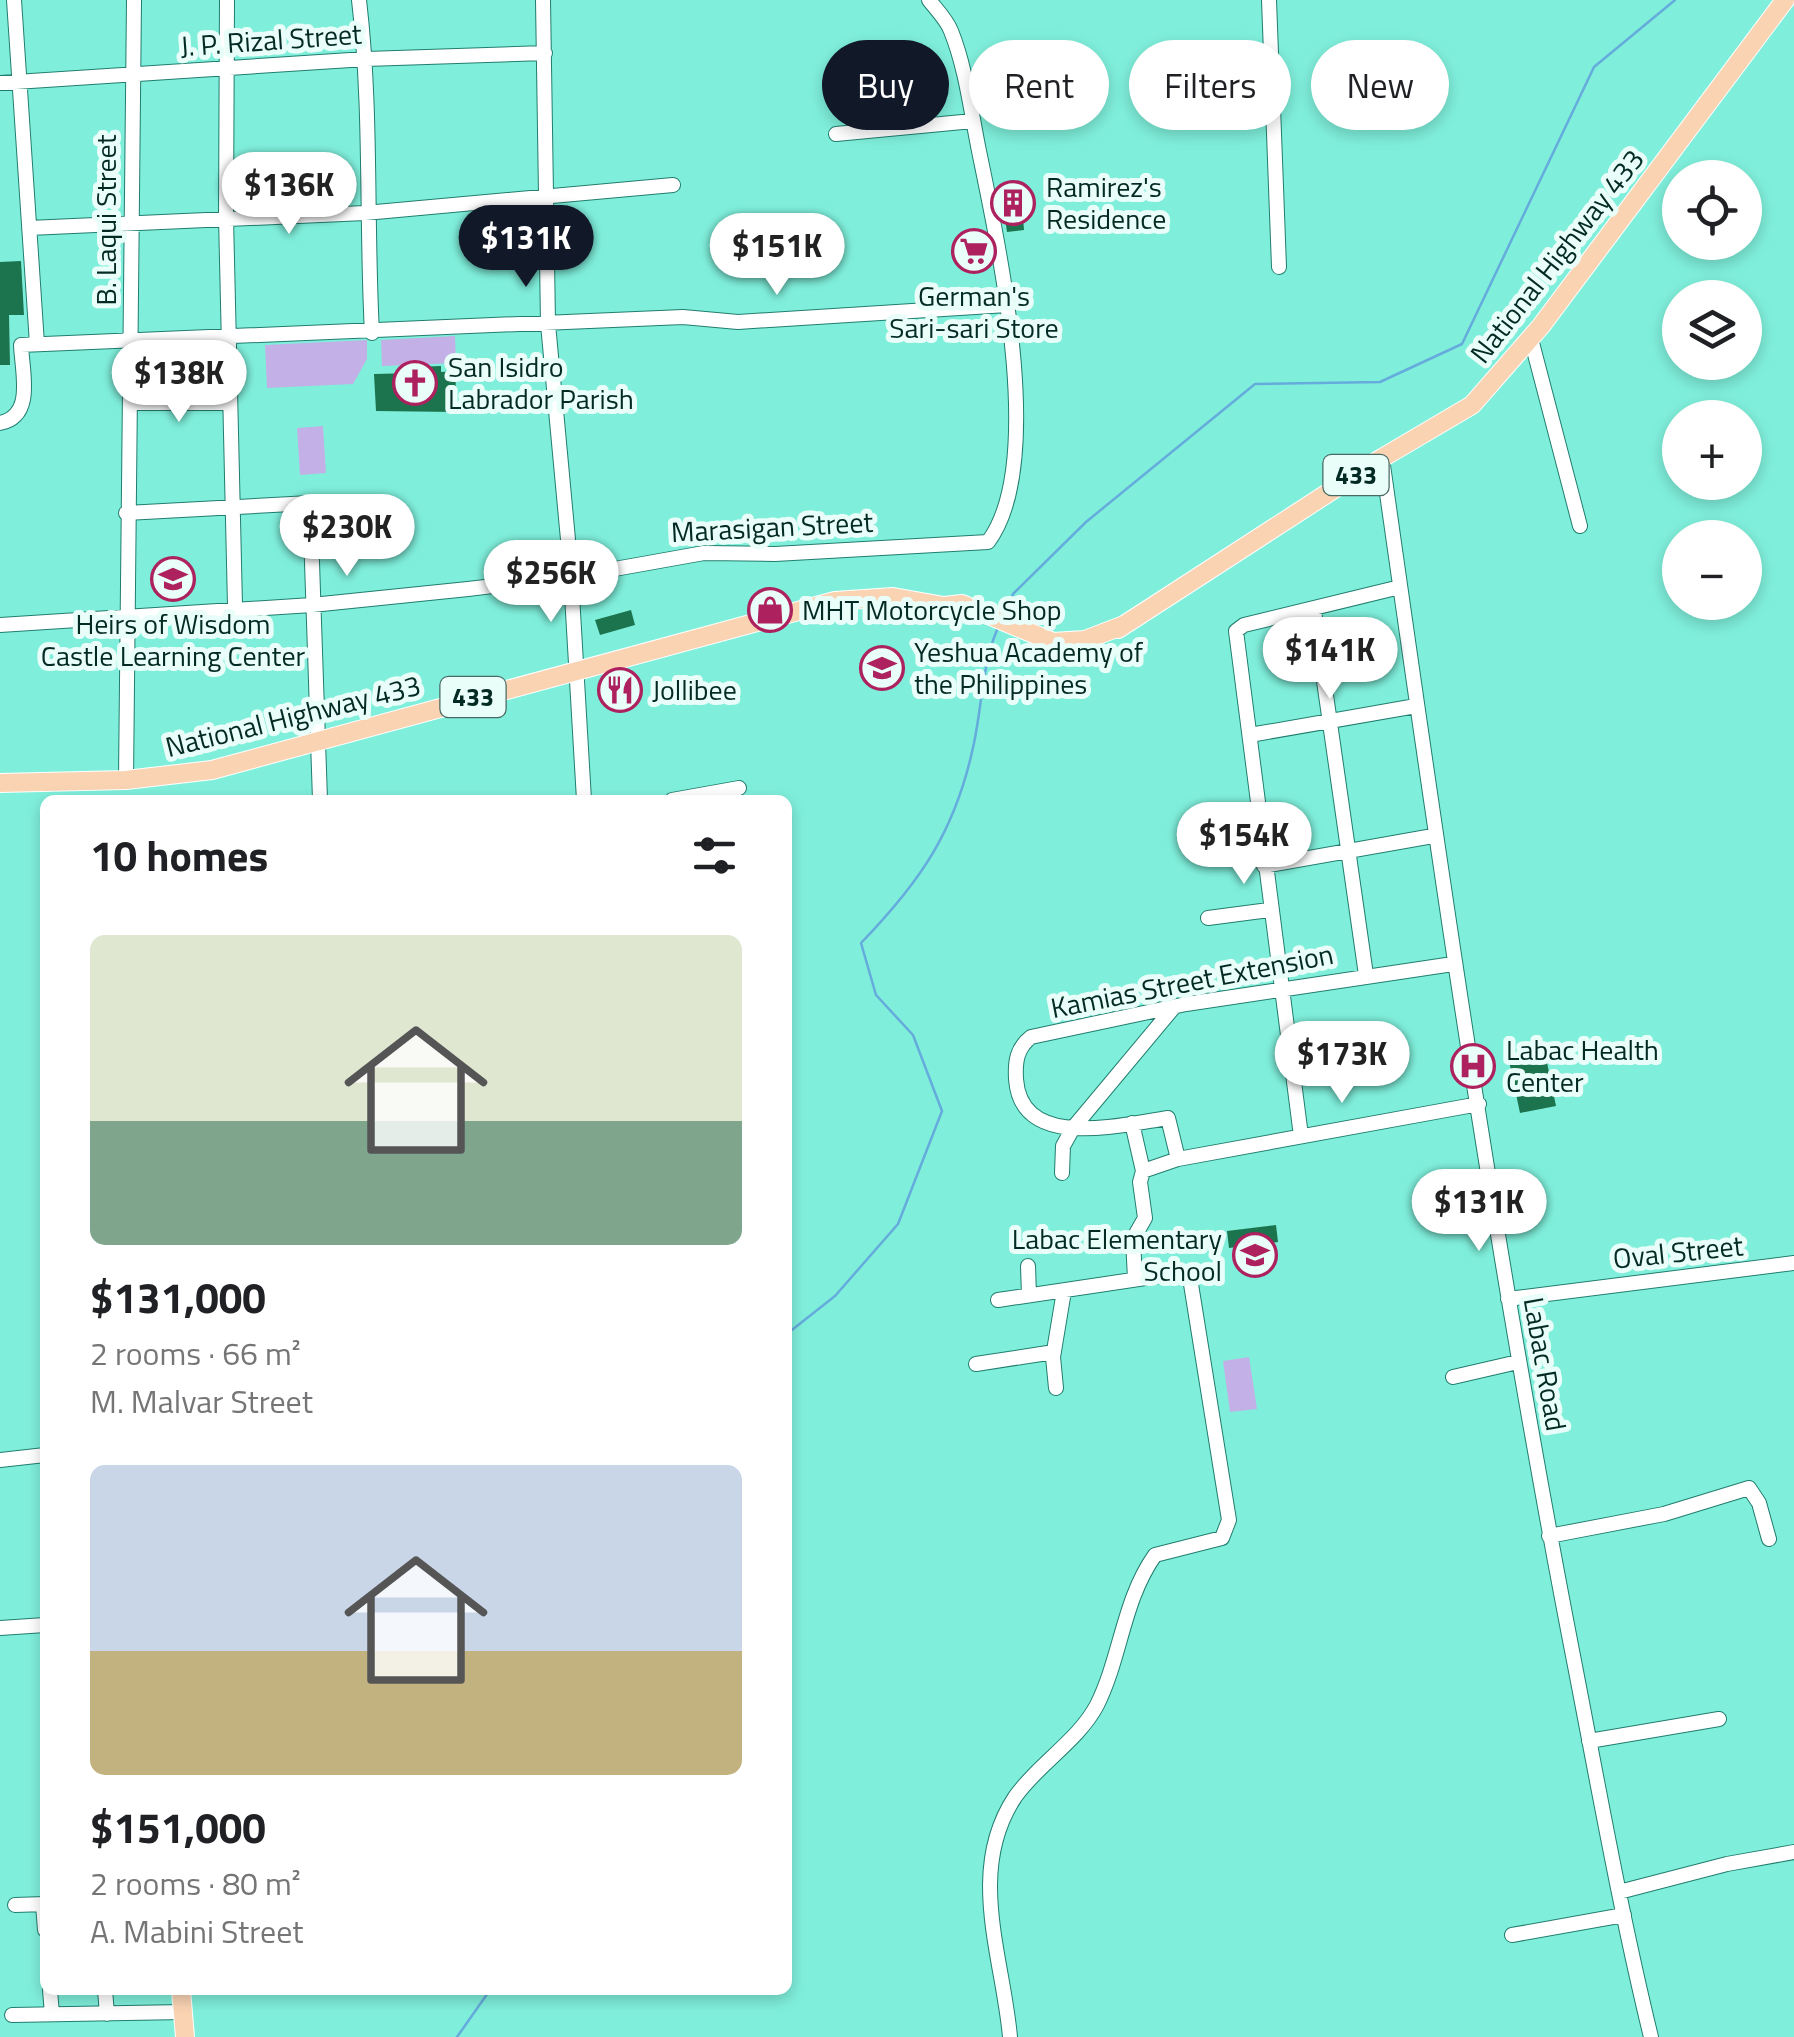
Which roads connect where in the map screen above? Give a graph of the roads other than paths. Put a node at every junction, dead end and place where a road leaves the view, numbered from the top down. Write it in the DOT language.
graph roads {
  1 [pos="14,0"];
  2 [pos="134,0"];
  3 [pos="227,0"];
  4 [pos="359,0"];
  5 [pos="543,0"];
  6 [pos="928,0"];
  7 [pos="1269,0"];
  8 [pos="1785,0"];
  9 [pos="545,53"];
  10 [pos="366,59"];
  11 [pos="229,69"];
  12 [pos="135,73"];
  13 [pos="19,82"];
  14 [pos="0,84"];
  15 [pos="969,104"];
  16 [pos="969,120"];
  17 [pos="975,130"];
  18 [pos="836,134"];
  19 [pos="674,184"];
  20 [pos="546,200"];
  21 [pos="366,213"];
  22 [pos="226,217"];
  23 [pos="133,224"];
  24 [pos="29,228"];
  25 [pos="1279,267"];
  26 [pos="1007,305"];
  27 [pos="548,324"];
  28 [pos="372,333"];
  29 [pos="228,339"];
  30 [pos="1531,339"];
  31 [pos="134,342"];
  32 [pos="38,344"];
  33 [pos="229,403"];
  34 [pos="130,404"];
  35 [pos="0,423"];
  36 [pos="1382,458"];
  37 [pos="232,505"];
  38 [pos="126,512"];
  39 [pos="1580,526"];
  40 [pos="570,577"];
  41 [pos="1400,587"];
  42 [pos="312,604"];
  43 [pos="235,606"];
  44 [pos="1314,611"];
  45 [pos="128,616"];
  46 [pos="0,625"];
  47 [pos="578,670"];
  48 [pos="1416,706"];
  49 [pos="1332,724"];
  50 [pos="1250,735"];
  51 [pos="318,743"];
  52 [pos="126,780"];
  53 [pos="0,783"];
  54 [pos="739,788"];
  55 [pos="126,795"];
  56 [pos="320,795"];
  57 [pos="584,795"];
  58 [pos="700,795"];
  59 [pos="1434,836"];
  60 [pos="1350,852"];
  61 [pos="1264,866"];
  62 [pos="1269,910"];
  63 [pos="1208,918"];
  64 [pos="1453,964"];
  65 [pos="1366,975"];
  66 [pos="1279,988"];
  67 [pos="1174,1007"];
  68 [pos="1479,1104"];
  69 [pos="1132,1123"];
  70 [pos="1073,1128"];
  71 [pos="1301,1136"];
  72 [pos="1178,1159"];
  73 [pos="1143,1171"];
  74 [pos="1062,1173"];
  75 [pos="1794,1263"];
  76 [pos="1028,1266"];
  77 [pos="1136,1279"];
  78 [pos="1064,1292"];
  79 [pos="1029,1296"];
  80 [pos="1508,1299"];
  81 [pos="998,1300"];
  82 [pos="1054,1352"];
  83 [pos="1518,1362"];
  84 [pos="976,1364"];
  85 [pos="1453,1377"];
  86 [pos="1056,1388"];
  87 [pos="40,1456"];
  88 [pos="0,1460"];
  89 [pos="1549,1536"];
  90 [pos="1770,1540"];
  91 [pos="40,1625"];
  92 [pos="0,1628"];
  93 [pos="1720,1720"];
  94 [pos="1589,1740"];
  95 [pos="1794,1852"];
  96 [pos="1619,1892"];
  97 [pos="40,1904"];
  98 [pos="15,1905"];
  99 [pos="1624,1915"];
  100 [pos="1512,1935"];
  101 [pos="50,1995"];
  102 [pos="105,1995"];
  103 [pos="182,1995"];
  104 [pos="184,2012"];
  105 [pos="52,2014"];
  106 [pos="107,2014"];
  107 [pos="12,2015"];
  108 [pos="185,2037"];
  109 [pos="1010,2037"];
  110 [pos="1650,2037"];
  1 -- 13 [label="street"];
  2 -- 12 [label="street, B. Laqui Street"];
  3 -- 11 [label="street"];
  4 -- 10 [label="street"];
  5 -- 9 [label="street"];
  6 -- 15 [label="street"];
  7 -- 25 [label="street"];
  8 -- 30 [label="main road, National Highway 433 / 433"];
  9 -- 10 [label="street, J. P. Rizal Street"];
  9 -- 20 [label="street"];
  10 -- 11 [label="street, J. P. Rizal Street"];
  10 -- 21 [label="street"];
  11 -- 12 [label="street, J. P. Rizal Street"];
  11 -- 22 [label="street"];
  12 -- 13 [label="street, J. P. Rizal Street"];
  12 -- 23 [label="street, B. Laqui Street"];
  13 -- 14 [label="street, J. P. Rizal Street"];
  13 -- 24 [label="street"];
  16 -- 18 [label="street"];
  17 -- 26 [label="street"];
  19 -- 20 [label="street"];
  20 -- 21 [label="street"];
  20 -- 27 [label="street"];
  21 -- 22 [label="street"];
  21 -- 28 [label="street"];
  22 -- 23 [label="street"];
  22 -- 29 [label="street"];
  23 -- 24 [label="street"];
  23 -- 31 [label="street, B. Laqui Street"];
  24 -- 32 [label="street"];
  26 -- 27 [label="street"];
  26 -- 40 [label="street, Marasigan Street"];
  27 -- 28 [label="street"];
  27 -- 40 [label="street"];
  28 -- 29 [label="street"];
  29 -- 31 [label="street"];
  29 -- 33 [label="street"];
  30 -- 36 [label="main road, National Highway 433 / 433"];
  30 -- 39 [label="street"];
  31 -- 32 [label="street"];
  31 -- 34 [label="street, B. Laqui Street"];
  32 -- 35 [label="street"];
  33 -- 34 [label="street"];
  33 -- 37 [label="street"];
  34 -- 38 [label="street, B. Laqui Street"];
  36 -- 41 [label="street, Labac Road"];
  36 -- 47 [label="main road, National Highway 433 / 433"];
  37 -- 38 [label="street"];
  37 -- 42 [label="street"];
  37 -- 43 [label="street"];
  38 -- 45 [label="street, B. Laqui Street"];
  40 -- 42 [label="street, Marasigan Street"];
  40 -- 47 [label="street"];
  41 -- 44 [label="street"];
  41 -- 48 [label="street, Labac Road"];
  42 -- 43 [label="street, Marasigan Street"];
  42 -- 51 [label="street"];
  43 -- 45 [label="street, Marasigan Street"];
  44 -- 49 [label="street"];
  44 -- 50 [label="street"];
  45 -- 46 [label="street, Marasigan Street"];
  45 -- 52 [label="street, B. Laqui Street"];
  47 -- 51 [label="main road, National Highway 433 / 433"];
  47 -- 57 [label="street"];
  48 -- 49 [label="street"];
  48 -- 59 [label="street, Labac Road"];
  49 -- 50 [label="street"];
  49 -- 60 [label="street"];
  50 -- 61 [label="street"];
  51 -- 52 [label="main road, National Highway 433 / 433"];
  51 -- 56 [label="street"];
  52 -- 53 [label="main road, National Highway 433 / 433"];
  52 -- 55 [label="main road, B. Laqui Street"];
  54 -- 58 [label="street"];
  59 -- 60 [label="street"];
  59 -- 64 [label="street, Labac Road"];
  60 -- 61 [label="street"];
  60 -- 65 [label="street"];
  61 -- 62 [label="street"];
  62 -- 63 [label="street"];
  62 -- 66 [label="street"];
  64 -- 65 [label="street, Kamias Street Extension"];
  64 -- 68 [label="street, Labac Road"];
  65 -- 66 [label="street, Kamias Street Extension"];
  66 -- 67 [label="street, Kamias Street Extension"];
  66 -- 71 [label="street"];
  67 -- 70 [label="street"];
  67 -- 70 [label="street, Kamias Street Extension"];
  68 -- 71 [label="street"];
  68 -- 80 [label="street, Labac Road"];
  69 -- 70 [label="street, Kamias Street Extension"];
  69 -- 72 [label="street, Kamias Street Extension"];
  69 -- 73 [label="street"];
  70 -- 74 [label="street"];
  71 -- 72 [label="street"];
  72 -- 73 [label="street"];
  73 -- 77 [label="street"];
  75 -- 80 [label="street, Oval Street"];
  76 -- 79 [label="street"];
  77 -- 78 [label="street"];
  77 -- 109 [label="street"];
  78 -- 79 [label="street"];
  78 -- 82 [label="street"];
  79 -- 81 [label="street"];
  80 -- 83 [label="street, Labac Road"];
  82 -- 84 [label="street"];
  82 -- 86 [label="street"];
  83 -- 85 [label="street"];
  83 -- 89 [label="street, Labac Road"];
  87 -- 88 [label="street"];
  89 -- 90 [label="street"];
  89 -- 94 [label="street, Labac Road"];
  91 -- 92 [label="street"];
  93 -- 94 [label="street"];
  94 -- 96 [label="street, Labac Road"];
  95 -- 96 [label="street"];
  96 -- 99 [label="street, Labac Road"];
  97 -- 98 [label="street"];
  99 -- 100 [label="street"];
  99 -- 110 [label="street, Labac Road"];
  101 -- 105 [label="street"];
  102 -- 106 [label="street"];
  103 -- 104 [label="main road"];
  104 -- 106 [label="street"];
  104 -- 108 [label="main road"];
  105 -- 106 [label="street"];
  105 -- 107 [label="street"];
}
